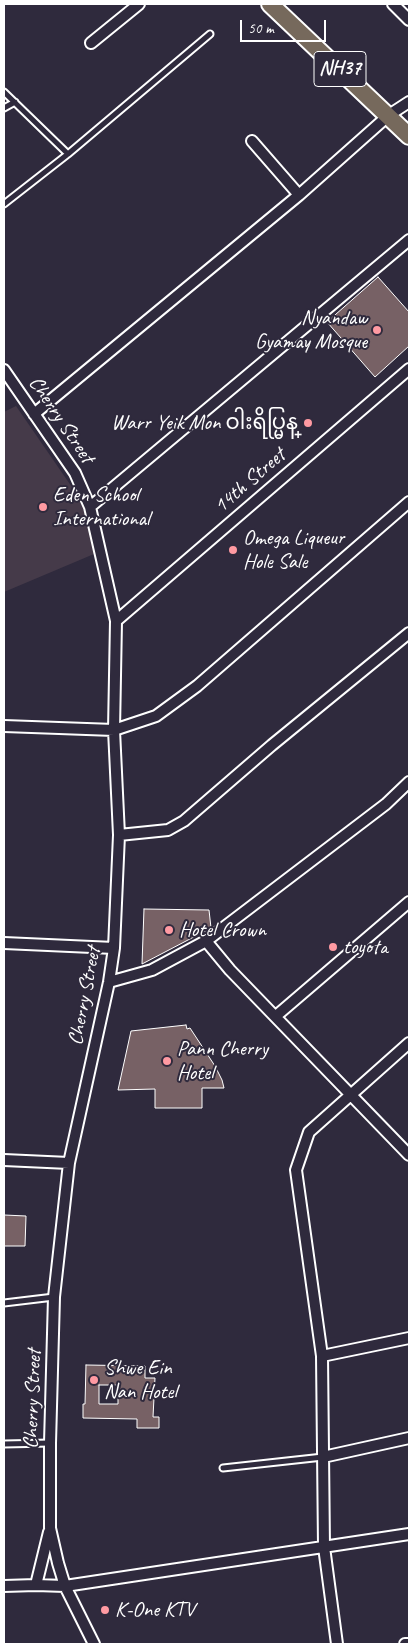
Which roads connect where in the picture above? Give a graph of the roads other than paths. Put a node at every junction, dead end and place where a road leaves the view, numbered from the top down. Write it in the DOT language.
graph roads {
  1 [pos="139,4"];
  2 [pos="270,4"];
  3 [pos="393,4"];
  4 [pos="409,20"];
  5 [pos="210,34"];
  6 [pos="91,43"];
  7 [pos="4,92"];
  8 [pos="15,102"];
  9 [pos="409,102"];
  10 [pos="4,108"];
  11 [pos="389,115"];
  12 [pos="409,136"];
  13 [pos="252,141"];
  14 [pos="68,154"];
  15 [pos="300,195"];
  16 [pos="4,204"];
  17 [pos="409,240"];
  18 [pos="409,369"];
  19 [pos="4,370"];
  20 [pos="34,414"];
  21 [pos="409,502"];
  22 [pos="90,507"];
  23 [pos="116,621"];
  24 [pos="409,633"];
  25 [pos="4,726"];
  26 [pos="114,730"];
  27 [pos="409,782"];
  28 [pos="119,835"];
  29 [pos="409,902"];
  30 [pos="206,942"];
  31 [pos="4,943"];
  32 [pos="114,948"];
  33 [pos="109,982"];
  34 [pos="276,1016"];
  35 [pos="409,1043"];
  36 [pos="350,1095"];
  37 [pos="409,1155"];
  38 [pos="4,1160"];
  39 [pos="68,1163"];
  40 [pos="54,1297"];
  41 [pos="4,1303"];
  42 [pos="409,1338"];
  43 [pos="322,1356"];
  44 [pos="409,1438"];
  45 [pos="50,1443"];
  46 [pos="4,1444"];
  47 [pos="323,1457"];
  48 [pos="223,1468"];
  49 [pos="50,1528"];
  50 [pos="409,1534"];
  51 [pos="324,1547"];
  52 [pos="36,1585"];
  53 [pos="4,1586"];
  54 [pos="65,1586"];
  55 [pos="94,1644"];
  56 [pos="337,1644"];
  57 [pos="406,1644"];
  58 [pos="409,1644"];
  1 -- 6 [label="street"];
  2 -- 11 [label="highway, NH37"];
  3 -- 4 [label="street"];
  5 -- 14 [label="lane"];
  7 -- 8 [label="lane"];
  8 -- 10 [label="lane"];
  8 -- 14 [label="lane"];
  9 -- 11 [label="street"];
  11 -- 12 [label="highway, NH37"];
  11 -- 15 [label="street"];
  13 -- 15 [label="street"];
  14 -- 16 [label="lane"];
  15 -- 20 [label="street"];
  17 -- 22 [label="street"];
  18 -- 23 [label="street, 14th Street"];
  19 -- 20 [label="street, Cherry Street"];
  20 -- 22 [label="street, Cherry Street"];
  21 -- 26 [label="street"];
  22 -- 23 [label="street, Cherry Street"];
  23 -- 26 [label="street, Cherry Street"];
  24 -- 28 [label="street"];
  25 -- 26 [label="street"];
  26 -- 28 [label="street, Cherry Street"];
  27 -- 30 [label="street"];
  28 -- 32 [label="street, Cherry Street"];
  29 -- 34 [label="street"];
  30 -- 33 [label="street"];
  30 -- 34 [label="street"];
  31 -- 32 [label="street"];
  32 -- 33 [label="street, Cherry Street"];
  33 -- 39 [label="street, Cherry Street"];
  34 -- 36 [label="street"];
  35 -- 36 [label="street"];
  36 -- 37 [label="street"];
  36 -- 43 [label="street"];
  38 -- 39 [label="street"];
  39 -- 40 [label="street, Cherry Street"];
  40 -- 41 [label="lane"];
  40 -- 45 [label="street, Cherry Street"];
  42 -- 43 [label="street"];
  43 -- 47 [label="street"];
  44 -- 47 [label="street"];
  45 -- 46 [label="lane"];
  45 -- 49 [label="street, Cherry Street"];
  47 -- 48 [label="lane"];
  47 -- 51 [label="street"];
  49 -- 52 [label="street"];
  49 -- 54 [label="street, Cherry Street"];
  50 -- 51 [label="street"];
  51 -- 54 [label="street"];
  51 -- 56 [label="street"];
  52 -- 53 [label="street"];
  52 -- 54 [label="street"];
  54 -- 55 [label="street, Cherry Street"];
  57 -- 58 [label="street"];
}
